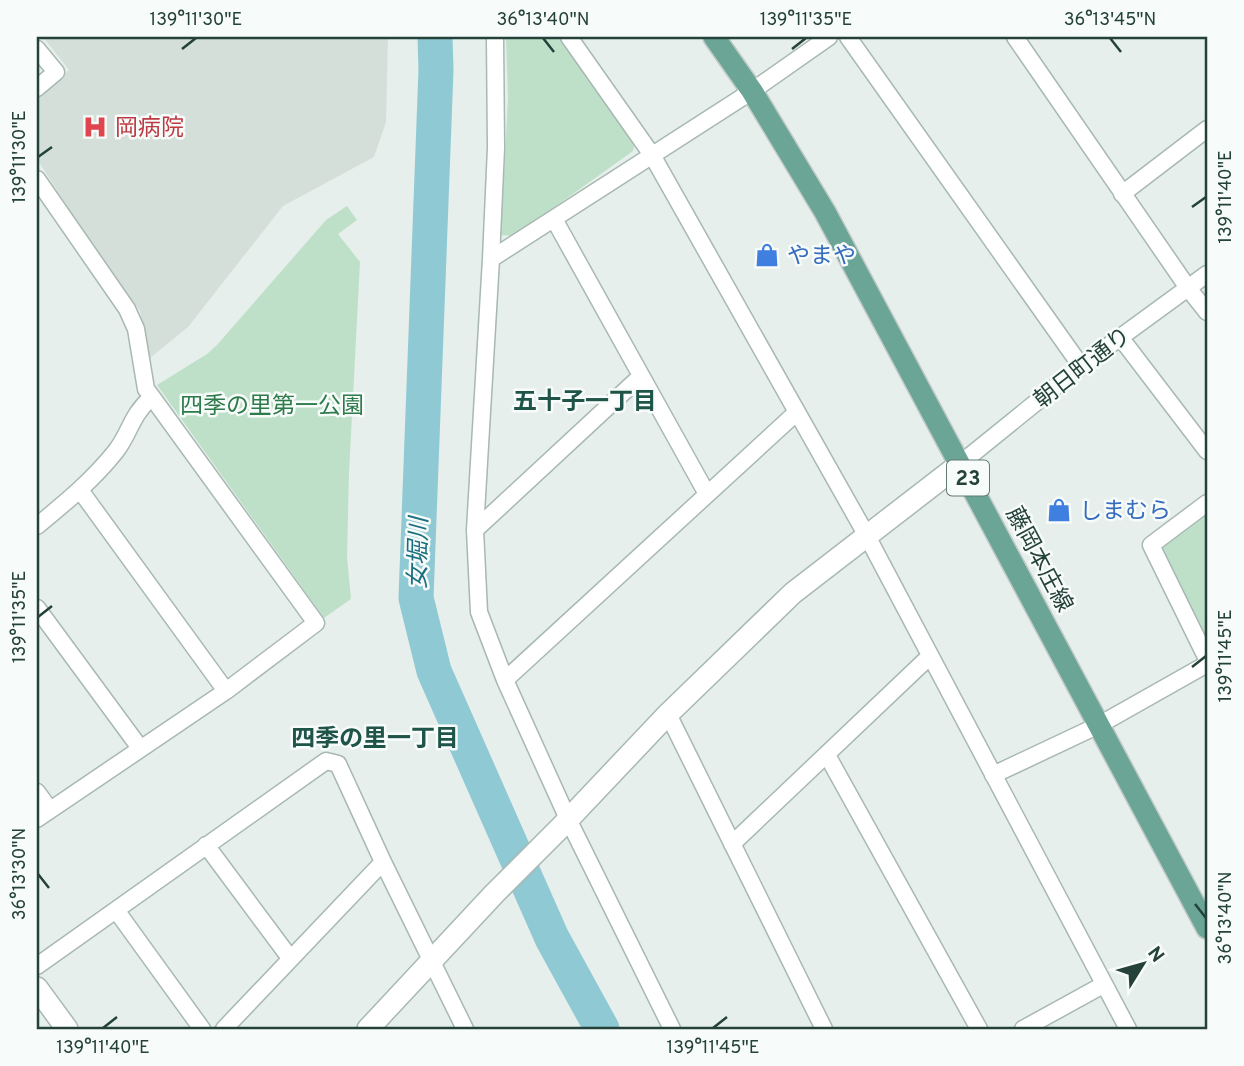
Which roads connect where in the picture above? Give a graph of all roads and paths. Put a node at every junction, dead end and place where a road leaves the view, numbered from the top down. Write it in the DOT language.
graph roads {
  1 [pos="495,37"];
  2 [pos="569,37"];
  3 [pos="714,37"];
  4 [pos="829,37"];
  5 [pos="848,37"];
  6 [pos="1015,37"];
  7 [pos="37,49"];
  8 [pos="37,88"];
  9 [pos="751,91"];
  10 [pos="1207,129"];
  11 [pos="652,155"];
  12 [pos="37,179"];
  13 [pos="1122,194"];
  14 [pos="554,219"];
  15 [pos="491,259"];
  16 [pos="1207,274"];
  17 [pos="1188,288"];
  18 [pos="1207,312"];
  19 [pos="1120,337"];
  20 [pos="1081,366"];
  21 [pos="642,376"];
  22 [pos="149,393"];
  23 [pos="797,412"];
  24 [pos="1207,451"];
  25 [pos="960,464"];
  26 [pos="80,490"];
  27 [pos="707,494"];
  28 [pos="1207,503"];
  29 [pos="37,526"];
  30 [pos="475,530"];
  31 [pos="867,536"];
  32 [pos="37,608"];
  33 [pos="930,656"];
  34 [pos="1207,662"];
  35 [pos="505,680"];
  36 [pos="226,691"];
  37 [pos="668,714"];
  38 [pos="1099,725"];
  39 [pos="140,748"];
  40 [pos="827,755"];
  41 [pos="993,775"];
  42 [pos="37,792"];
  43 [pos="43,815"];
  44 [pos="565,823"];
  45 [pos="732,844"];
  46 [pos="206,845"];
  47 [pos="383,862"];
  48 [pos="116,910"];
  49 [pos="1207,928"];
  50 [pos="290,958"];
  51 [pos="432,963"];
  52 [pos="37,966"];
  53 [pos="1103,985"];
  54 [pos="37,988"];
  55 [pos="66,1029"];
  56 [pos="202,1029"];
  57 [pos="224,1029"];
  58 [pos="368,1029"];
  59 [pos="465,1029"];
  60 [pos="671,1029"];
  61 [pos="824,1029"];
  62 [pos="979,1029"];
  63 [pos="1023,1029"];
  64 [pos="1128,1029"];
  1 -- 15 [label="street"];
  2 -- 11 [label="street"];
  3 -- 9 [label="main road, 藤岡本庄線 / 23"];
  4 -- 9 [label="street"];
  5 -- 20 [label="street"];
  6 -- 13 [label="street"];
  7 -- 8 [label="street"];
  9 -- 11 [label="street"];
  9 -- 25 [label="main road, 藤岡本庄線 / 23"];
  10 -- 13 [label="street"];
  11 -- 14 [label="street"];
  11 -- 23 [label="street"];
  12 -- 22 [label="street"];
  13 -- 17 [label="street"];
  14 -- 15 [label="street"];
  14 -- 21 [label="street"];
  15 -- 30 [label="street"];
  16 -- 17 [label="street, 朝日町通り"];
  17 -- 18 [label="street"];
  17 -- 19 [label="street, 朝日町通り"];
  19 -- 20 [label="street, 朝日町通り"];
  19 -- 24 [label="street"];
  20 -- 25 [label="street, 朝日町通り"];
  21 -- 27 [label="street"];
  21 -- 30 [label="street"];
  22 -- 26 [label="street"];
  22 -- 36 [label="street"];
  23 -- 27 [label="street"];
  23 -- 31 [label="street"];
  25 -- 31 [label="street"];
  25 -- 38 [label="main road, 藤岡本庄線 / 23"];
  26 -- 29 [label="street"];
  26 -- 36 [label="street"];
  27 -- 35 [label="street"];
  28 -- 34 [label="street"];
  30 -- 35 [label="street"];
  31 -- 33 [label="street"];
  31 -- 37 [label="street"];
  32 -- 39 [label="street"];
  33 -- 40 [label="street"];
  33 -- 41 [label="street"];
  34 -- 38 [label="street"];
  35 -- 44 [label="street"];
  36 -- 39 [label="street"];
  37 -- 44 [label="street"];
  37 -- 45 [label="street"];
  38 -- 41 [label="street"];
  38 -- 49 [label="main road, 藤岡本庄線 / 23"];
  39 -- 43 [label="street"];
  40 -- 45 [label="street"];
  40 -- 62 [label="street"];
  41 -- 53 [label="street"];
  42 -- 43 [label="street"];
  44 -- 51 [label="street"];
  44 -- 60 [label="street"];
  45 -- 61 [label="street"];
  46 -- 47 [label="street"];
  46 -- 48 [label="street"];
  46 -- 50 [label="street"];
  47 -- 50 [label="street"];
  47 -- 51 [label="street"];
  48 -- 52 [label="street"];
  48 -- 56 [label="street"];
  50 -- 57 [label="street"];
  51 -- 58 [label="street"];
  51 -- 59 [label="street"];
  53 -- 63 [label="street"];
  53 -- 64 [label="street"];
  54 -- 55 [label="street"];
}
